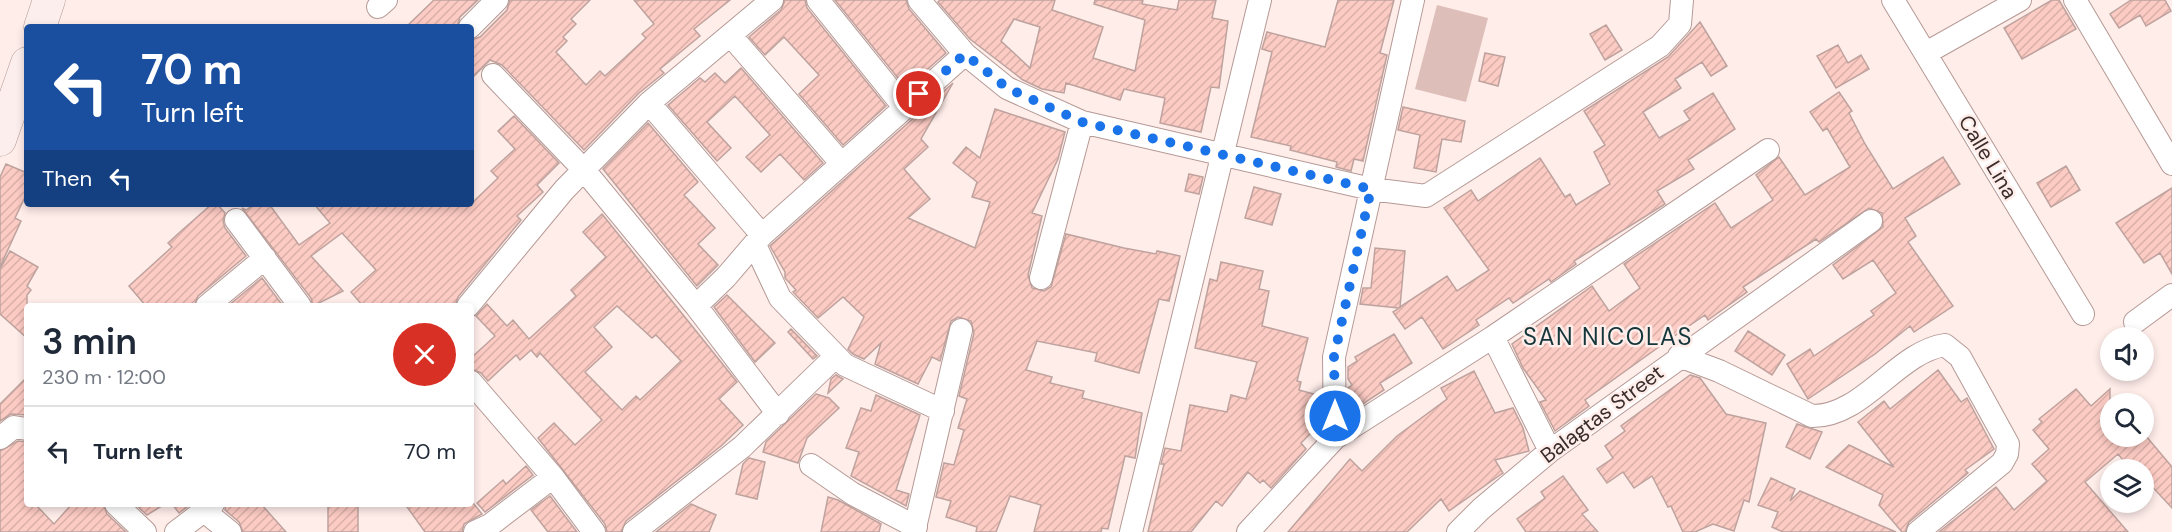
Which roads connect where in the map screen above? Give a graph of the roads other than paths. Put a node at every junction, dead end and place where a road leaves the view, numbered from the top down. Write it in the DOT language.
graph roads {
  1 [pos="49,0"];
  2 [pos="497,0"];
  3 [pos="772,0"];
  4 [pos="818,0"];
  5 [pos="919,0"];
  6 [pos="1260,0"];
  7 [pos="1413,0"];
  8 [pos="1682,0"];
  9 [pos="1893,0"];
  10 [pos="2020,0"];
  11 [pos="2075,0"];
  12 [pos="41,24"];
  13 [pos="473,24"];
  14 [pos="731,36"];
  15 [pos="965,54"];
  16 [pos="1926,54"];
  17 [pos="24,72"];
  18 [pos="493,75"];
  19 [pos="649,103"];
  20 [pos="904,107"];
  21 [pos="1082,122"];
  22 [pos="0,140"];
  23 [pos="1768,150"];
  24 [pos="1222,152"];
  25 [pos="842,164"];
  26 [pos="2172,164"];
  27 [pos="584,170"];
  28 [pos="1371,189"];
  29 [pos="236,220"];
  30 [pos="1871,221"];
  31 [pos="759,240"];
  32 [pos="265,258"];
  33 [pos="1041,278"];
  34 [pos="2172,295"];
  35 [pos="211,303"];
  36 [pos="298,303"];
  37 [pos="470,303"];
  38 [pos="696,306"];
  39 [pos="2083,314"];
  40 [pos="2135,322"];
  41 [pos="961,330"];
  42 [pos="1493,337"];
  43 [pos="836,356"];
  44 [pos="1679,356"];
  45 [pos="474,385"];
  46 [pos="943,411"];
  47 [pos="778,414"];
  48 [pos="24,429"];
  49 [pos="0,438"];
  50 [pos="1335,438"];
  51 [pos="1550,451"];
  52 [pos="811,465"];
  53 [pos="553,477"];
  54 [pos="119,507"];
  55 [pos="209,507"];
  56 [pos="915,530"];
  57 [pos="145,532"];
  58 [pos="176,532"];
  59 [pos="230,532"];
  60 [pos="475,532"];
  61 [pos="594,532"];
  62 [pos="634,532"];
  63 [pos="1131,532"];
  64 [pos="1248,532"];
  65 [pos="1458,532"];
  66 [pos="1918,532"];
  1 -- 12 [label="street"];
  2 -- 13 [label="street"];
  3 -- 14 [label="street"];
  4 -- 20 [label="street"];
  5 -- 15 [label="street"];
  6 -- 24 [label="street"];
  7 -- 28 [label="street"];
  8 -- 28 [label="street"];
  9 -- 16 [label="street, Calle Lina"];
  10 -- 16 [label="street"];
  11 -- 26 [label="street"];
  14 -- 19 [label="street"];
  14 -- 25 [label="street"];
  15 -- 20 [label="street"];
  15 -- 21 [label="street"];
  16 -- 39 [label="street, Calle Lina"];
  17 -- 22 [label="street"];
  18 -- 27 [label="street"];
  19 -- 27 [label="street"];
  19 -- 31 [label="street"];
  20 -- 25 [label="street"];
  21 -- 24 [label="street"];
  21 -- 33 [label="street"];
  23 -- 42 [label="street"];
  24 -- 28 [label="street"];
  24 -- 63 [label="street"];
  25 -- 31 [label="street"];
  27 -- 37 [label="street"];
  27 -- 38 [label="street"];
  28 -- 50 [label="street"];
  29 -- 32 [label="street"];
  30 -- 44 [label="street, Balagtas Street"];
  31 -- 38 [label="street"];
  31 -- 43 [label="street"];
  32 -- 35 [label="street"];
  32 -- 36 [label="street"];
  34 -- 40 [label="street"];
  38 -- 47 [label="street"];
  41 -- 46 [label="street"];
  42 -- 50 [label="street"];
  42 -- 51 [label="street"];
  43 -- 46 [label="street"];
  43 -- 47 [label="street"];
  44 -- 51 [label="street, Balagtas Street"];
  44 -- 66 [label="street"];
  45 -- 53 [label="street"];
  46 -- 56 [label="street"];
  47 -- 62 [label="street"];
  48 -- 49 [label="street"];
  50 -- 64 [label="street"];
  51 -- 65 [label="street, Balagtas Street"];
  52 -- 56 [label="street"];
  53 -- 60 [label="street"];
  53 -- 61 [label="street"];
  54 -- 57 [label="street"];
  55 -- 58 [label="street"];
  55 -- 59 [label="street"];
}
